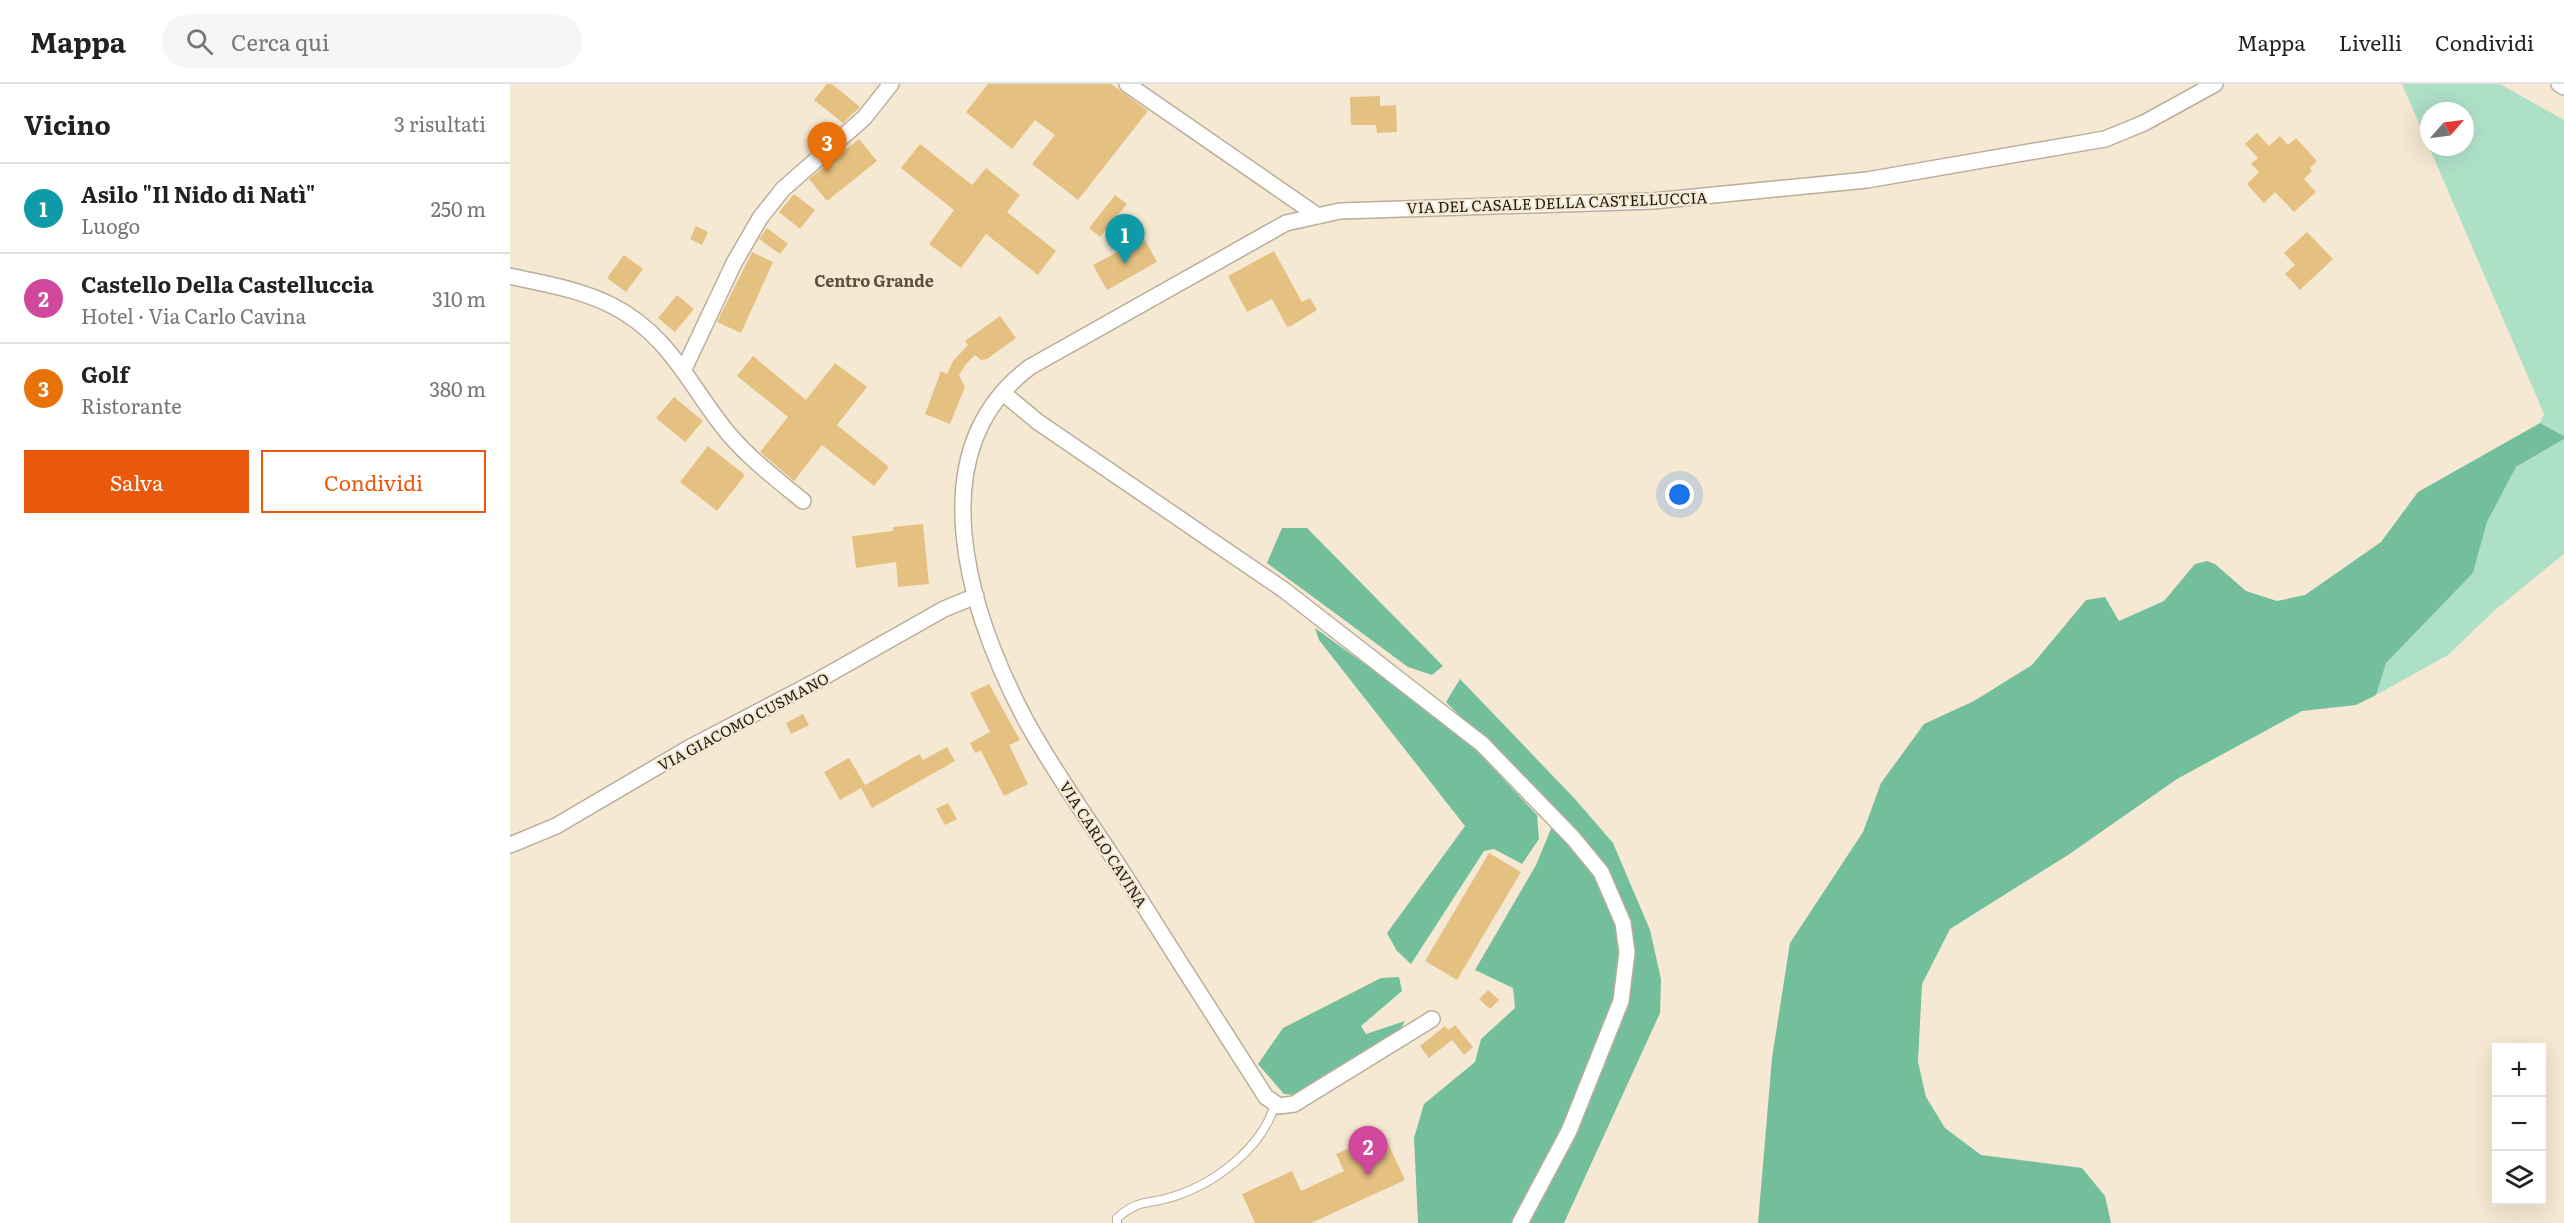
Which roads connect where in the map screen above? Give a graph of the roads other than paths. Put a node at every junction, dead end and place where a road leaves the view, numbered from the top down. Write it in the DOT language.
graph roads {
  1 [pos="891,84"];
  2 [pos="1127,84"];
  3 [pos="2215,84"];
  4 [pos="2559,84"];
  5 [pos="2564,87"];
  6 [pos="1318,216"];
  7 [pos="510,276"];
  8 [pos="684,369"];
  9 [pos="1003,393"];
  10 [pos="803,501"];
  11 [pos="976,596"];
  12 [pos="510,845"];
  13 [pos="1432,1019"];
  14 [pos="1275,1104"];
  15 [pos="1117,1223"];
  16 [pos="1520,1223"];
  1 -- 8 [label="street"];
  2 -- 6 [label="street"];
  3 -- 6 [label="street, VIA DEL CASALE DELLA CASTELLUCCIA"];
  4 -- 5 [label="street"];
  6 -- 9 [label="street, VIA DEL CASALE DELLA CASTELLUCCIA"];
  7 -- 8 [label="street"];
  8 -- 10 [label="street"];
  9 -- 11 [label="street, VIA CARLO CAVINA"];
  9 -- 16 [label="street"];
  11 -- 12 [label="street, VIA GIACOMO CUSMANO"];
  11 -- 14 [label="street, VIA CARLO CAVINA"];
  13 -- 14 [label="street"];
  14 -- 15 [label="lane"];
}
